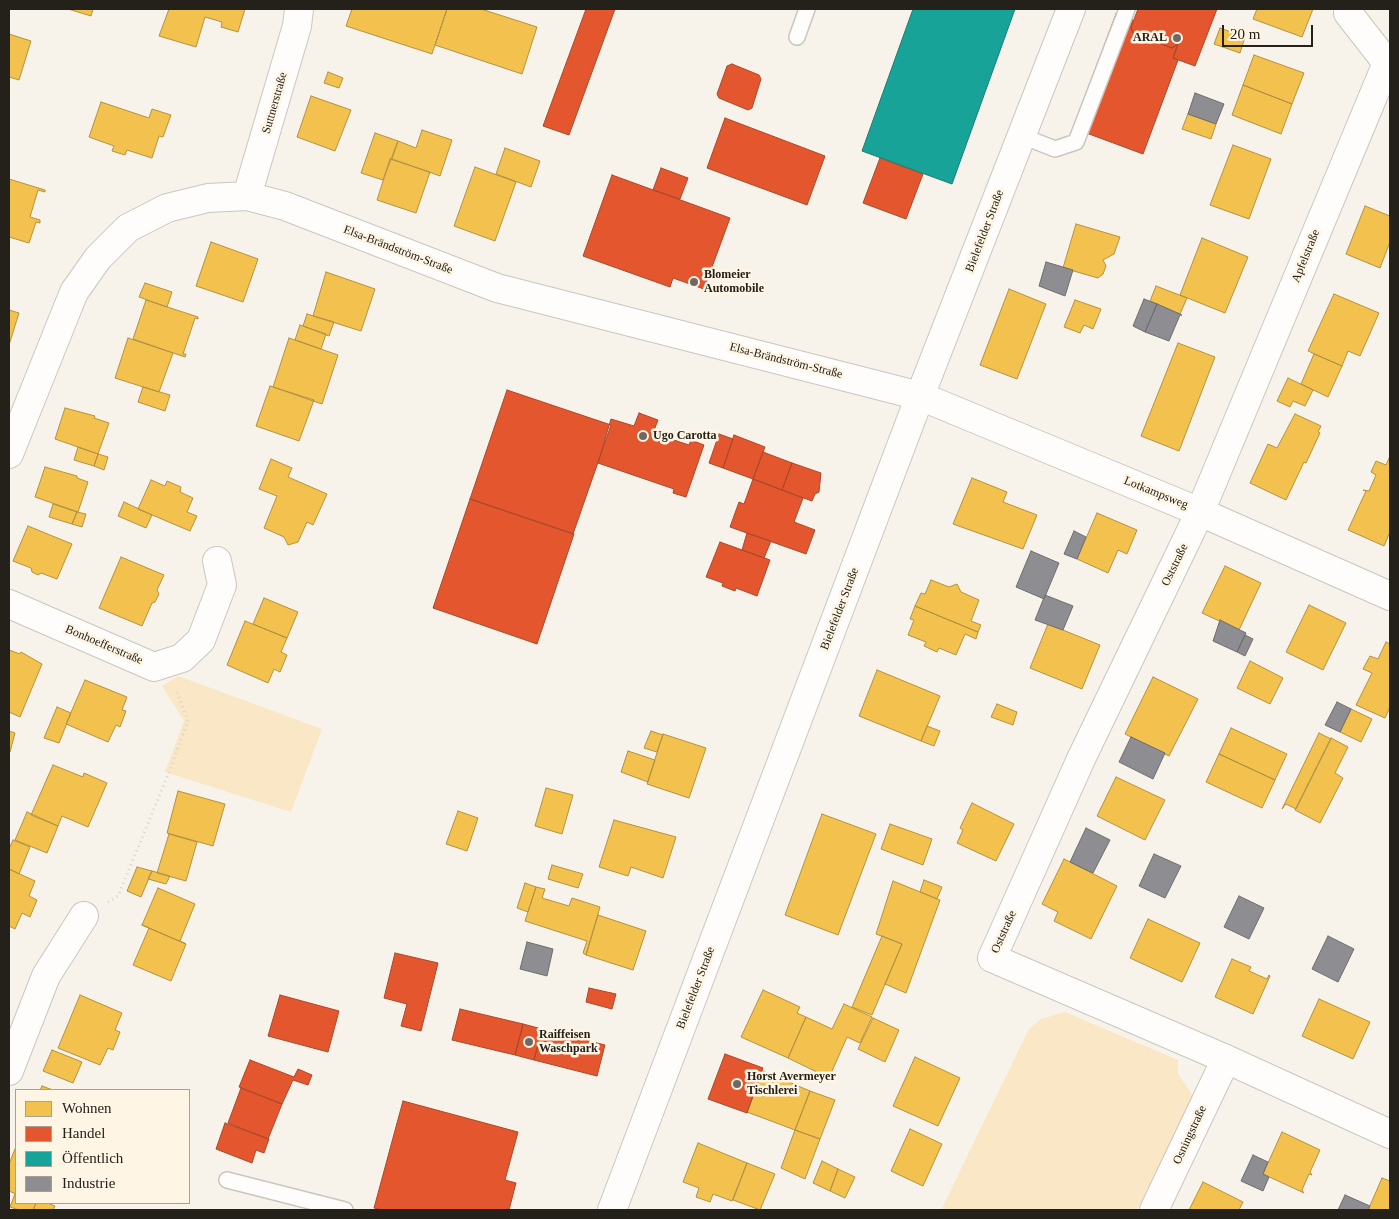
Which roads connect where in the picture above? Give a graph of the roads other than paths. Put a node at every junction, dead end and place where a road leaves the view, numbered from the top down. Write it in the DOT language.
graph roads {
  1 [pos="299,9"];
  2 [pos="807,9"];
  3 [pos="1070,9"];
  4 [pos="1127,9"];
  5 [pos="1349,9"];
  6 [pos="797,37"];
  7 [pos="1022,136"];
  8 [pos="247,196"];
  9 [pos="920,396"];
  10 [pos="12,436"];
  11 [pos="1200,512"];
  12 [pos="217,562"];
  13 [pos="1390,596"];
  14 [pos="9,604"];
  15 [pos="84,916"];
  16 [pos="1226,1059"];
  17 [pos="9,1071"];
  18 [pos="1390,1134"];
  19 [pos="227,1180"];
  20 [pos="345,1210"];
  21 [pos="612,1210"];
  22 [pos="1154,1210"];
  1 -- 8 [label="street, Suttnerstraße"];
  2 -- 6 [label="lane"];
  3 -- 7 [label="street, Bielefelder Straße"];
  4 -- 7 [label="lane"];
  5 -- 11 [label="street, Apfelstraße"];
  7 -- 9 [label="street, Bielefelder Straße"];
  8 -- 9 [label="street, Elsa-Brändström-Straße"];
  8 -- 10 [label="street, Elsa-Brändström-Straße"];
  9 -- 11 [label="street, Lotkampsweg"];
  9 -- 21 [label="street, Bielefelder Straße"];
  11 -- 13 [label="street, Lotkampsweg"];
  11 -- 16 [label="street, Oststraße"];
  12 -- 14 [label="street, Bonhoefferstraße"];
  15 -- 17 [label="street"];
  16 -- 18 [label="street, Oststraße"];
  16 -- 22 [label="street, Osningstraße"];
  19 -- 20 [label="lane"];
}
